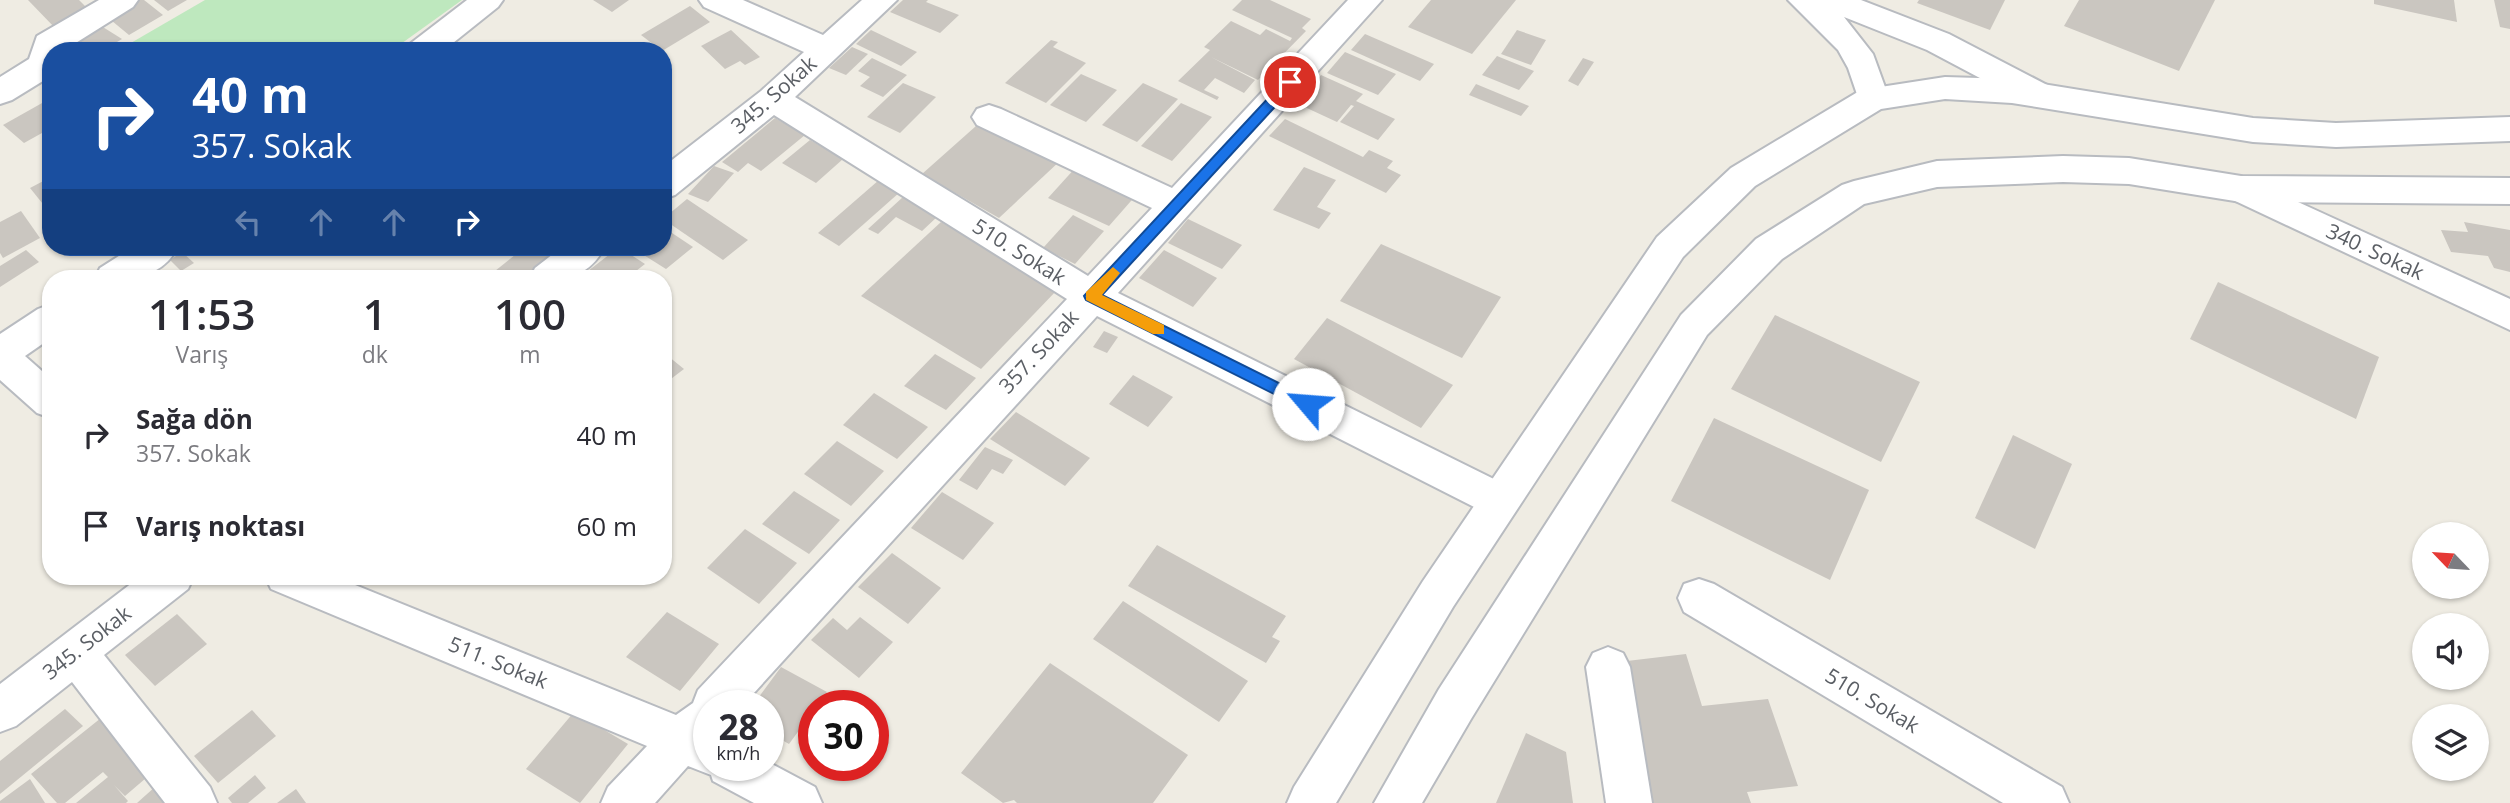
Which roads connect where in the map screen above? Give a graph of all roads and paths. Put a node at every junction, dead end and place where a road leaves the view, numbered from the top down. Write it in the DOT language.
graph roads {
  1 [pos="121,0"];
  2 [pos="487,0"];
  3 [pos="715,0"];
  4 [pos="881,0"];
  5 [pos="1366,0"];
  6 [pos="1804,0"];
  7 [pos="1831,0"];
  8 [pos="51,42"];
  9 [pos="433,42"];
  10 [pos="825,49"];
  11 [pos="42,70"];
  12 [pos="0,92"];
  13 [pos="2039,95"];
  14 [pos="1873,98"];
  15 [pos="773,99"];
  16 [pos="989,117"];
  17 [pos="2510,129"];
  18 [pos="672,179"];
  19 [pos="2241,189"];
  20 [pos="2510,191"];
  21 [pos="1177,205"];
  22 [pos="146,256"];
  23 [pos="576,256"];
  24 [pos="125,270"];
  25 [pos="558,270"];
  26 [pos="1091,296"];
  27 [pos="2510,315"];
  28 [pos="42,325"];
  29 [pos="0,355"];
  30 [pos="42,394"];
  31 [pos="1500,501"];
  32 [pos="161,585"];
  33 [pos="309,585"];
  34 [pos="1699,598"];
  35 [pos="75,652"];
  36 [pos="1608,667"];
  37 [pos="728,690"];
  38 [pos="0,711"];
  39 [pos="693,732"];
  40 [pos="693,741"];
  41 [pos="758,781"];
  42 [pos="194,803"];
  43 [pos="624,803"];
  44 [pos="799,803"];
  45 [pos="1310,803"];
  46 [pos="1397,803"];
  47 [pos="1629,803"];
  48 [pos="2046,803"];
  1 -- 8 [label="street"];
  2 -- 9 [label="street"];
  3 -- 10 [label="street"];
  4 -- 10 [label="street, 345. Sokak"];
  5 -- 21 [label="street, 357. Sokak"];
  6 -- 14 [label="street"];
  7 -- 13 [label="street"];
  10 -- 15 [label="street, 345. Sokak"];
  11 -- 12 [label="street"];
  13 -- 14 [label="street"];
  13 -- 17 [label="street"];
  14 -- 31 [label="street"];
  15 -- 18 [label="street, 345. Sokak"];
  15 -- 26 [label="street, 510. Sokak"];
  16 -- 21 [label="street"];
  19 -- 20 [label="street"];
  19 -- 27 [label="street, 340. Sokak"];
  19 -- 46 [label="street"];
  21 -- 26 [label="street, 357. Sokak"];
  22 -- 24 [label="street"];
  23 -- 25 [label="street"];
  26 -- 31 [label="street, 510. Sokak"];
  26 -- 37 [label="street, 357. Sokak"];
  28 -- 29 [label="street"];
  29 -- 30 [label="street"];
  31 -- 45 [label="street"];
  32 -- 35 [label="street, 345. Sokak"];
  33 -- 39 [label="street, 511. Sokak"];
  34 -- 48 [label="street, 510. Sokak"];
  35 -- 38 [label="street, 345. Sokak"];
  35 -- 42 [label="street"];
  36 -- 47 [label="street"];
  40 -- 43 [label="street"];
  41 -- 44 [label="street"];
}
